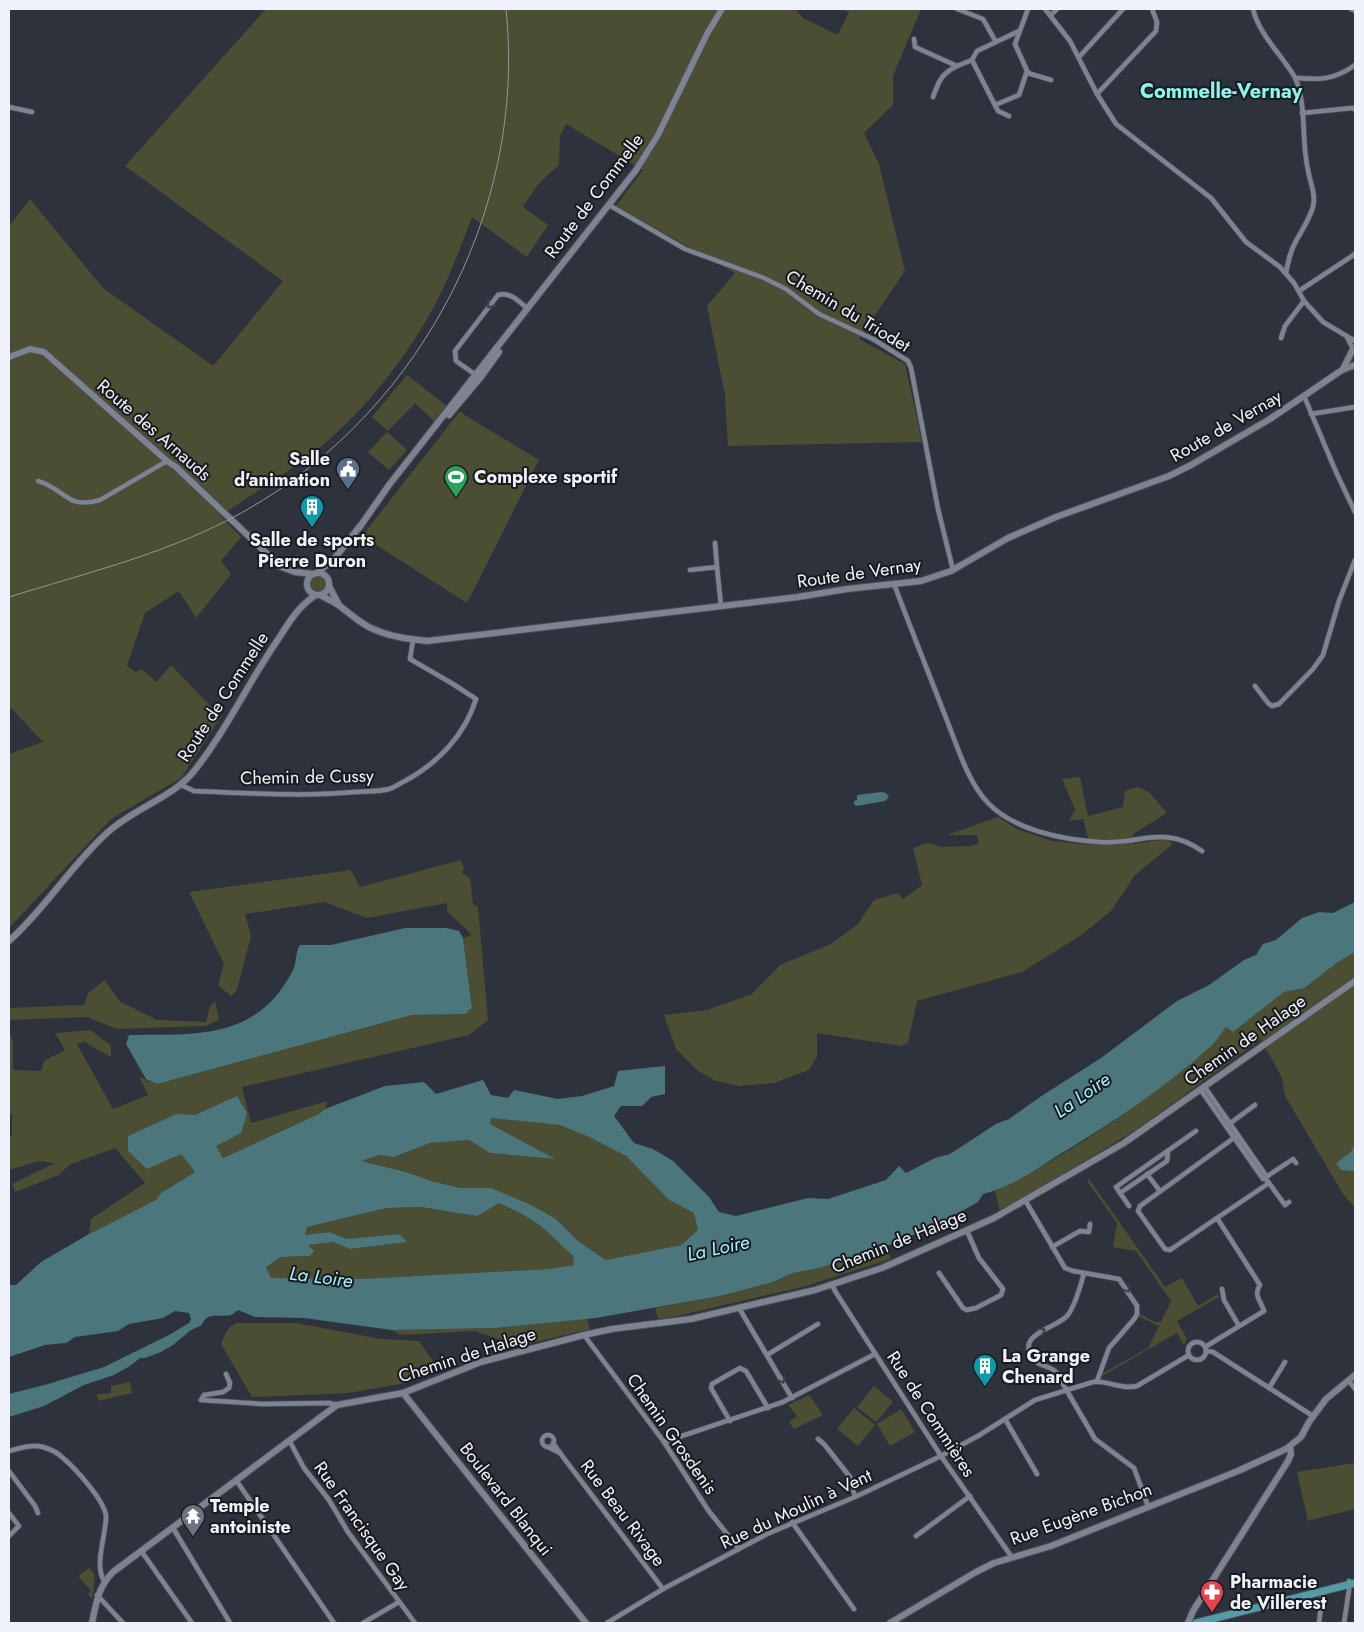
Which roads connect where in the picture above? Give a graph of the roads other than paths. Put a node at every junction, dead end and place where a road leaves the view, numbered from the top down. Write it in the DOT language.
graph roads {
  1 [pos="722,9"];
  2 [pos="957,9"];
  3 [pos="1028,9"];
  4 [pos="1045,9"];
  5 [pos="1058,9"];
  6 [pos="1152,9"];
  7 [pos="1253,9"];
  8 [pos="1351,9"];
  9 [pos="1120,10"];
  10 [pos="1355,10"];
  11 [pos="1051,15"];
  12 [pos="1019,31"];
  13 [pos="914,39"];
  14 [pos="996,42"];
  15 [pos="1079,57"];
  16 [pos="972,60"];
  17 [pos="1355,65"];
  18 [pos="957,66"];
  19 [pos="1027,72"];
  20 [pos="1296,78"];
  21 [pos="1051,80"];
  22 [pos="1098,94"];
  23 [pos="933,97"];
  24 [pos="995,105"];
  25 [pos="9,107"];
  26 [pos="1355,110"];
  27 [pos="32,112"];
  28 [pos="1302,114"];
  29 [pos="1010,116"];
  30 [pos="609,205"];
  31 [pos="1355,254"];
  32 [pos="1286,274"];
  33 [pos="1299,291"];
  34 [pos="1304,301"];
  35 [pos="528,309"];
  36 [pos="523,316"];
  37 [pos="1347,337"];
  38 [pos="1281,338"];
  39 [pos="1355,341"];
  40 [pos="1354,349"];
  41 [pos="9,357"];
  42 [pos="1355,361"];
  43 [pos="1355,365"];
  44 [pos="1342,370"];
  45 [pos="476,376"];
  46 [pos="1304,396"];
  47 [pos="1355,407"];
  48 [pos="1312,414"];
  49 [pos="167,461"];
  50 [pos="38,481"];
  51 [pos="1355,512"];
  52 [pos="359,528"];
  53 [pos="715,543"];
  54 [pos="334,559"];
  55 [pos="1355,560"];
  56 [pos="717,567"];
  57 [pos="690,570"];
  58 [pos="953,570"];
  59 [pos="295,572"];
  60 [pos="315,574"];
  61 [pos="328,578"];
  62 [pos="894,584"];
  63 [pos="307,585"];
  64 [pos="329,586"];
  65 [pos="318,595"];
  66 [pos="303,603"];
  67 [pos="340,606"];
  68 [pos="721,606"];
  69 [pos="413,640"];
  70 [pos="1255,686"];
  71 [pos="181,785"];
  72 [pos="1202,851"];
  73 [pos="9,941"];
  74 [pos="1355,981"];
  75 [pos="1202,1088"];
  76 [pos="1255,1105"];
  77 [pos="1228,1124"];
  78 [pos="1196,1131"];
  79 [pos="1236,1136"];
  80 [pos="1168,1151"];
  81 [pos="1296,1164"];
  82 [pos="1147,1174"];
  83 [pos="1265,1178"];
  84 [pos="1269,1183"];
  85 [pos="1160,1191"];
  86 [pos="1120,1193"];
  87 [pos="1025,1200"];
  88 [pos="1289,1202"];
  89 [pos="1129,1206"];
  90 [pos="1217,1218"];
  91 [pos="1090,1224"];
  92 [pos="967,1231"];
  93 [pos="1052,1247"];
  94 [pos="939,1273"];
  95 [pos="1084,1273"];
  96 [pos="832,1284"];
  97 [pos="1222,1289"];
  98 [pos="739,1308"];
  99 [pos="818,1324"];
  100 [pos="1239,1326"];
  101 [pos="584,1335"];
  102 [pos="1206,1349"];
  103 [pos="875,1354"];
  104 [pos="767,1355"];
  105 [pos="1189,1355"];
  106 [pos="1285,1362"];
  107 [pos="226,1374"];
  108 [pos="1353,1377"];
  109 [pos="1097,1381"];
  110 [pos="1269,1388"];
  111 [pos="1355,1389"];
  112 [pos="1066,1390"];
  113 [pos="403,1393"];
  114 [pos="792,1398"];
  115 [pos="337,1405"];
  116 [pos="768,1408"];
  117 [pos="1313,1416"];
  118 [pos="1006,1419"];
  119 [pos="730,1421"];
  120 [pos="818,1439"];
  121 [pos="290,1442"];
  122 [pos="664,1442"];
  123 [pos="553,1443"];
  124 [pos="548,1447"];
  125 [pos="1290,1447"];
  126 [pos="9,1451"];
  127 [pos="560,1453"];
  128 [pos="940,1456"];
  129 [pos="9,1471"];
  130 [pos="1037,1474"];
  131 [pos="236,1480"];
  132 [pos="970,1496"];
  133 [pos="855,1497"];
  134 [pos="1148,1506"];
  135 [pos="9,1513"];
  136 [pos="38,1513"];
  137 [pos="792,1522"];
  138 [pos="173,1528"];
  139 [pos="9,1536"];
  140 [pos="916,1536"];
  141 [pos="740,1549"];
  142 [pos="142,1552"];
  143 [pos="1012,1556"];
  144 [pos="104,1581"];
  145 [pos="1352,1582"];
  146 [pos="663,1590"];
  147 [pos="1323,1590"];
  148 [pos="98,1596"];
  149 [pos="399,1602"];
  150 [pos="854,1609"];
  151 [pos="92,1623"];
  152 [pos="123,1623"];
  153 [pos="192,1623"];
  154 [pos="230,1623"];
  155 [pos="334,1623"];
  156 [pos="363,1623"];
  157 [pos="415,1623"];
  158 [pos="586,1623"];
  159 [pos="607,1623"];
  160 [pos="890,1623"];
  161 [pos="1188,1623"];
  162 [pos="1196,1623"];
  163 [pos="1319,1623"];
  164 [pos="1344,1623"];
  1 -- 30 [label="street, Route de Commelle"];
  2 -- 14 [label="street"];
  3 -- 12 [label="street"];
  4 -- 11 [label="street"];
  5 -- 11 [label="street"];
  6 -- 22 [label="street"];
  7 -- 20 [label="street"];
  8 -- 10 [label="street"];
  9 -- 15 [label="street"];
  11 -- 15 [label="street"];
  12 -- 14 [label="street"];
  12 -- 19 [label="street"];
  13 -- 18 [label="street"];
  14 -- 16 [label="street"];
  15 -- 22 [label="street"];
  16 -- 18 [label="street"];
  16 -- 24 [label="street"];
  17 -- 20 [label="street"];
  18 -- 23 [label="street"];
  19 -- 21 [label="street"];
  19 -- 24 [label="street"];
  20 -- 28 [label="street"];
  22 -- 32 [label="street"];
  24 -- 29 [label="street"];
  25 -- 27 [label="street"];
  26 -- 28 [label="street"];
  28 -- 32 [label="street"];
  30 -- 35 [label="street, Route de Commelle"];
  30 -- 58 [label="street, Chemin du Triodet"];
  31 -- 33 [label="street"];
  32 -- 33 [label="street"];
  33 -- 34 [label="street"];
  34 -- 37 [label="street"];
  34 -- 38 [label="street"];
  35 -- 36 [label="street, Route de Commelle"];
  35 -- 45 [label="street, one-way"];
  36 -- 45 [label="street, Route de Commelle"];
  36 -- 52 [label="street, Route de Commelle"];
  37 -- 39 [label="street"];
  37 -- 40 [label="street"];
  40 -- 42 [label="street"];
  40 -- 44 [label="street, Route de Vernay"];
  41 -- 49 [label="street, Route des Arnauds"];
  43 -- 44 [label="street, Route de Vernay"];
  44 -- 46 [label="street, Route de Vernay"];
  45 -- 52 [label="street, Route de Commelle"];
  46 -- 48 [label="street"];
  46 -- 58 [label="street, Route de Vernay"];
  47 -- 48 [label="street"];
  48 -- 51 [label="street"];
  49 -- 50 [label="street"];
  49 -- 59 [label="street, Route des Arnauds"];
  52 -- 54 [label="street, Route de Commelle"];
  53 -- 56 [label="street"];
  54 -- 60 [label="street, Route de Commelle"];
  54 -- 61 [label="street, Route de Commelle"];
  55 -- 70 [label="street"];
  56 -- 57 [label="street"];
  56 -- 68 [label="street"];
  58 -- 62 [label="street, Route de Vernay"];
  59 -- 60 [label="street, Route des Arnauds"];
  59 -- 63 [label="street, Route des Arnauds"];
  60 -- 61 [label="street"];
  60 -- 63 [label="street"];
  61 -- 64 [label="street"];
  62 -- 68 [label="street, Route de Vernay"];
  62 -- 72 [label="street"];
  63 -- 65 [label="street"];
  63 -- 66 [label="street, Route de Commelle"];
  64 -- 65 [label="street"];
  64 -- 67 [label="street, Route de Vernay"];
  65 -- 66 [label="street, Route de Commelle"];
  65 -- 67 [label="street, Route de Vernay"];
  66 -- 71 [label="street, Route de Commelle"];
  67 -- 69 [label="street, Route de Vernay"];
  68 -- 69 [label="street, Route de Vernay"];
  69 -- 71 [label="street, Chemin de Cussy"];
  71 -- 73 [label="street, Route de Commelle"];
  74 -- 75 [label="street, Chemin de Halage"];
  75 -- 77 [label="street"];
  75 -- 87 [label="street, Chemin de Halage"];
  76 -- 77 [label="street"];
  77 -- 79 [label="street"];
  78 -- 80 [label="street"];
  79 -- 83 [label="street"];
  79 -- 85 [label="street"];
  80 -- 82 [label="street"];
  80 -- 86 [label="street"];
  81 -- 83 [label="street"];
  82 -- 85 [label="street"];
  82 -- 86 [label="street"];
  83 -- 84 [label="street"];
  84 -- 88 [label="street"];
  84 -- 90 [label="street"];
  85 -- 90 [label="street"];
  86 -- 89 [label="street"];
  87 -- 92 [label="street, Chemin de Halage"];
  87 -- 93 [label="street"];
  90 -- 100 [label="street"];
  91 -- 93 [label="street"];
  92 -- 94 [label="street"];
  92 -- 96 [label="street, Chemin de Halage"];
  93 -- 95 [label="street"];
  95 -- 109 [label="street, one-way"];
  112 -- 95 [label="street, one-way"];
  96 -- 98 [label="street, Chemin de Halage"];
  96 -- 103 [label="street, Rue de Commières"];
  97 -- 100 [label="street"];
  98 -- 101 [label="street, Chemin de Halage"];
  98 -- 104 [label="street"];
  99 -- 104 [label="street"];
  100 -- 102 [label="street"];
  101 -- 113 [label="street, Chemin de Halage"];
  101 -- 122 [label="street, Chemin Grosdenis"];
  102 -- 105 [label="street"];
  102 -- 105 [label="street"];
  102 -- 110 [label="street"];
  103 -- 114 [label="street"];
  103 -- 128 [label="street, Rue de Commières"];
  104 -- 114 [label="street, one-way"];
  105 -- 109 [label="street"];
  106 -- 110 [label="street"];
  107 -- 115 [label="street"];
  108 -- 111 [label="street"];
  108 -- 117 [label="street"];
  109 -- 112 [label="street, Rue du Moulin à Vent"];
  110 -- 117 [label="street"];
  112 -- 118 [label="street, Rue du Moulin à Vent"];
  112 -- 134 [label="street"];
  113 -- 115 [label="street, Chemin de Halage"];
  113 -- 158 [label="street, Boulevard Blanqui"];
  114 -- 116 [label="street"];
  115 -- 121 [label="street"];
  116 -- 119 [label="street"];
  116 -- 119 [label="street"];
  117 -- 125 [label="street"];
  118 -- 128 [label="street, Rue du Moulin à Vent"];
  118 -- 130 [label="street"];
  119 -- 122 [label="street"];
  120 -- 133 [label="street"];
  121 -- 131 [label="street"];
  121 -- 149 [label="street, Rue Francisque Gay"];
  122 -- 141 [label="street, Chemin Grosdenis"];
  123 -- 124 [label="street"];
  123 -- 124 [label="street"];
  123 -- 127 [label="street, Rue Beau Rivage"];
  124 -- 127 [label="street, Rue Beau Rivage"];
  125 -- 134 [label="street, Rue Eugène Bichon"];
  125 -- 161 [label="street"];
  126 -- 144 [label="street"];
  127 -- 146 [label="street, Rue Beau Rivage"];
  128 -- 132 [label="street, Rue de Commières"];
  128 -- 133 [label="street, Rue du Moulin à Vent"];
  129 -- 136 [label="street"];
  131 -- 138 [label="street"];
  131 -- 155 [label="street"];
  132 -- 140 [label="street"];
  132 -- 143 [label="street, Rue de Commières"];
  133 -- 137 [label="street, Rue du Moulin à Vent"];
  134 -- 143 [label="street, Rue Eugène Bichon"];
  135 -- 139 [label="street"];
  137 -- 141 [label="street, Rue du Moulin à Vent"];
  137 -- 150 [label="street"];
  138 -- 142 [label="street"];
  138 -- 154 [label="street"];
  141 -- 146 [label="street, Rue du Moulin à Vent"];
  142 -- 144 [label="street"];
  142 -- 153 [label="street"];
  143 -- 160 [label="street, Rue Eugène Bichon"];
  144 -- 148 [label="street"];
  145 -- 147 [label="main road"];
  145 -- 164 [label="street"];
  146 -- 159 [label="street, Rue du Moulin à Vent"];
  147 -- 162 [label="main road"];
  147 -- 163 [label="street"];
  148 -- 151 [label="street"];
  148 -- 152 [label="street"];
  149 -- 156 [label="street"];
  149 -- 157 [label="street, Rue Francisque Gay"];
}
